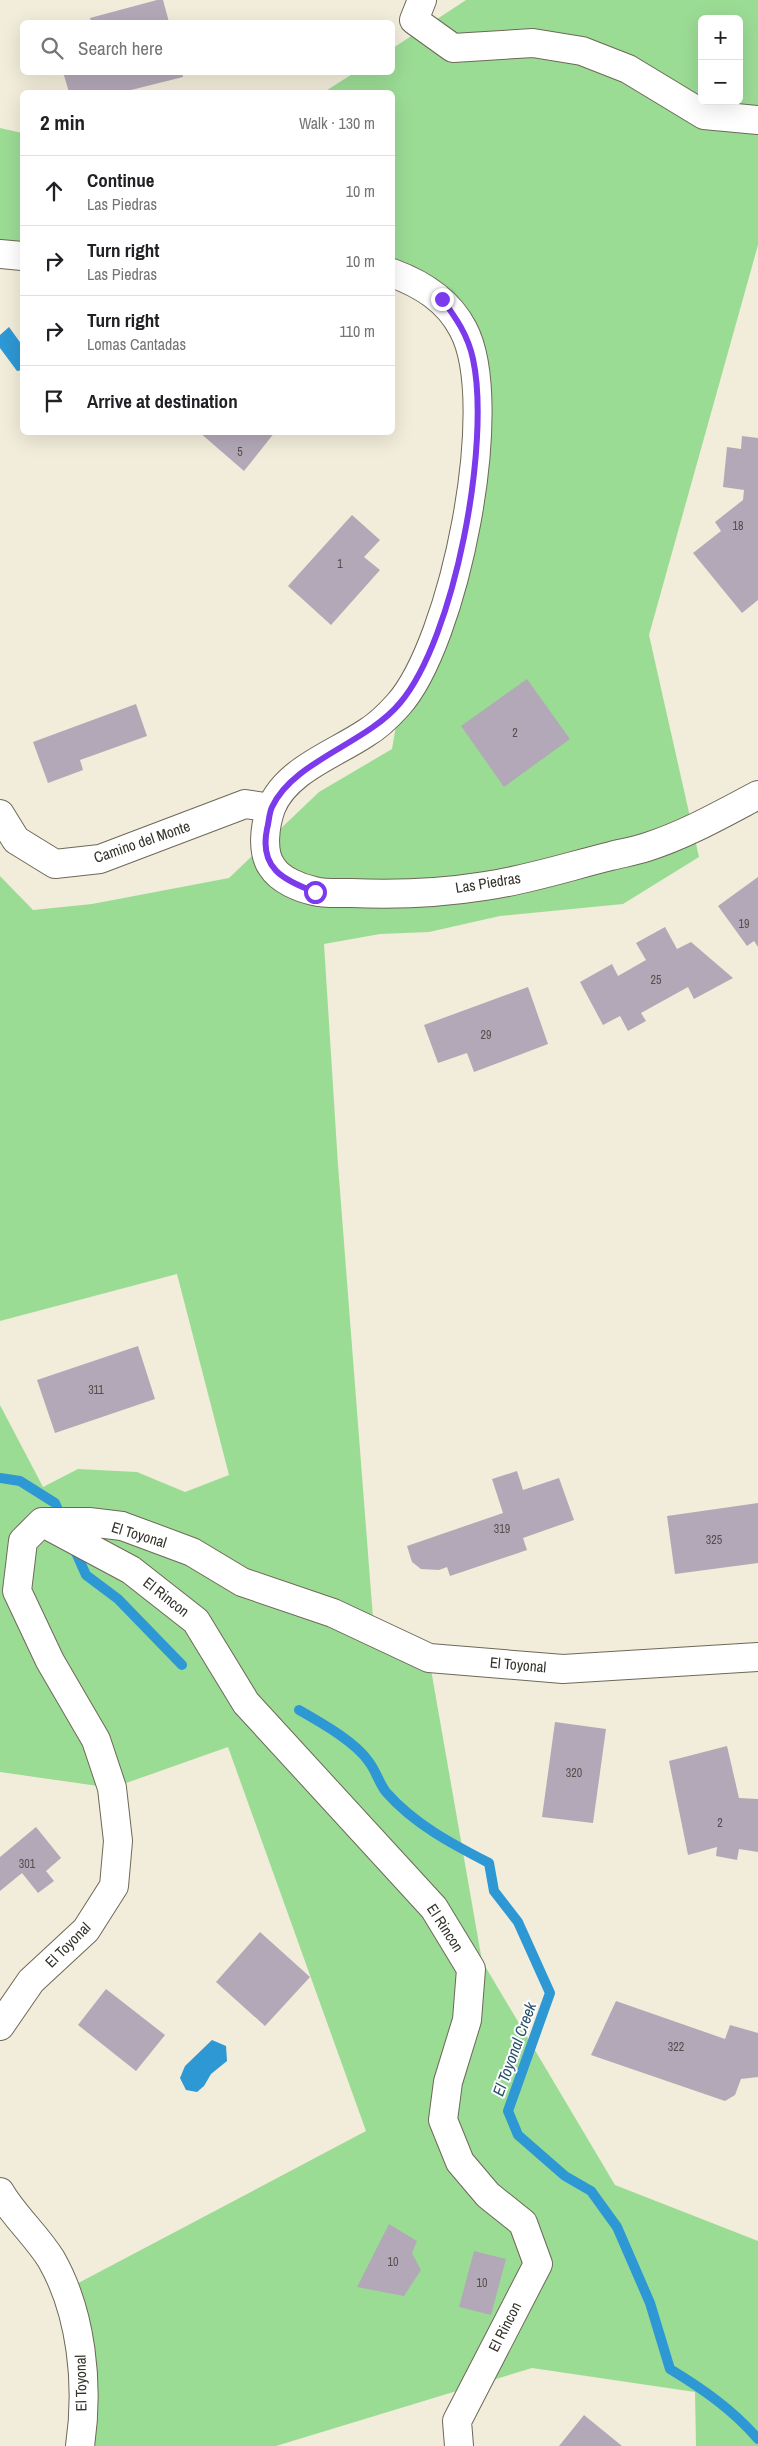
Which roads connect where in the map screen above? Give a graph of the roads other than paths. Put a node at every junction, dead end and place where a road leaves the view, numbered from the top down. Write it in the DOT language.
graph roads {
  1 [pos="422,0"];
  2 [pos="758,120"];
  3 [pos="0,254"];
  4 [pos="20,256"];
  5 [pos="395,274"];
  6 [pos="758,796"];
  7 [pos="272,808"];
  8 [pos="0,814"];
  9 [pos="42,1522"];
  10 [pos="758,1656"];
  11 [pos="729,1660"];
  12 [pos="758,1665"];
  13 [pos="0,2026"];
  14 [pos="0,2192"];
  15 [pos="80,2446"];
  16 [pos="458,2446"];
  1 -- 2 [label="street"];
  3 -- 4 [label="street"];
  5 -- 7 [label="street, Las Piedras"];
  6 -- 7 [label="street, Las Piedras"];
  7 -- 8 [label="street, Camino del Monte"];
  9 -- 11 [label="street, El Toyonal"];
  9 -- 13 [label="street, El Toyonal"];
  9 -- 16 [label="street, El Rincon"];
  10 -- 11 [label="street, El Toyonal"];
  11 -- 12 [label="street"];
  14 -- 15 [label="street, El Toyonal"];
}
